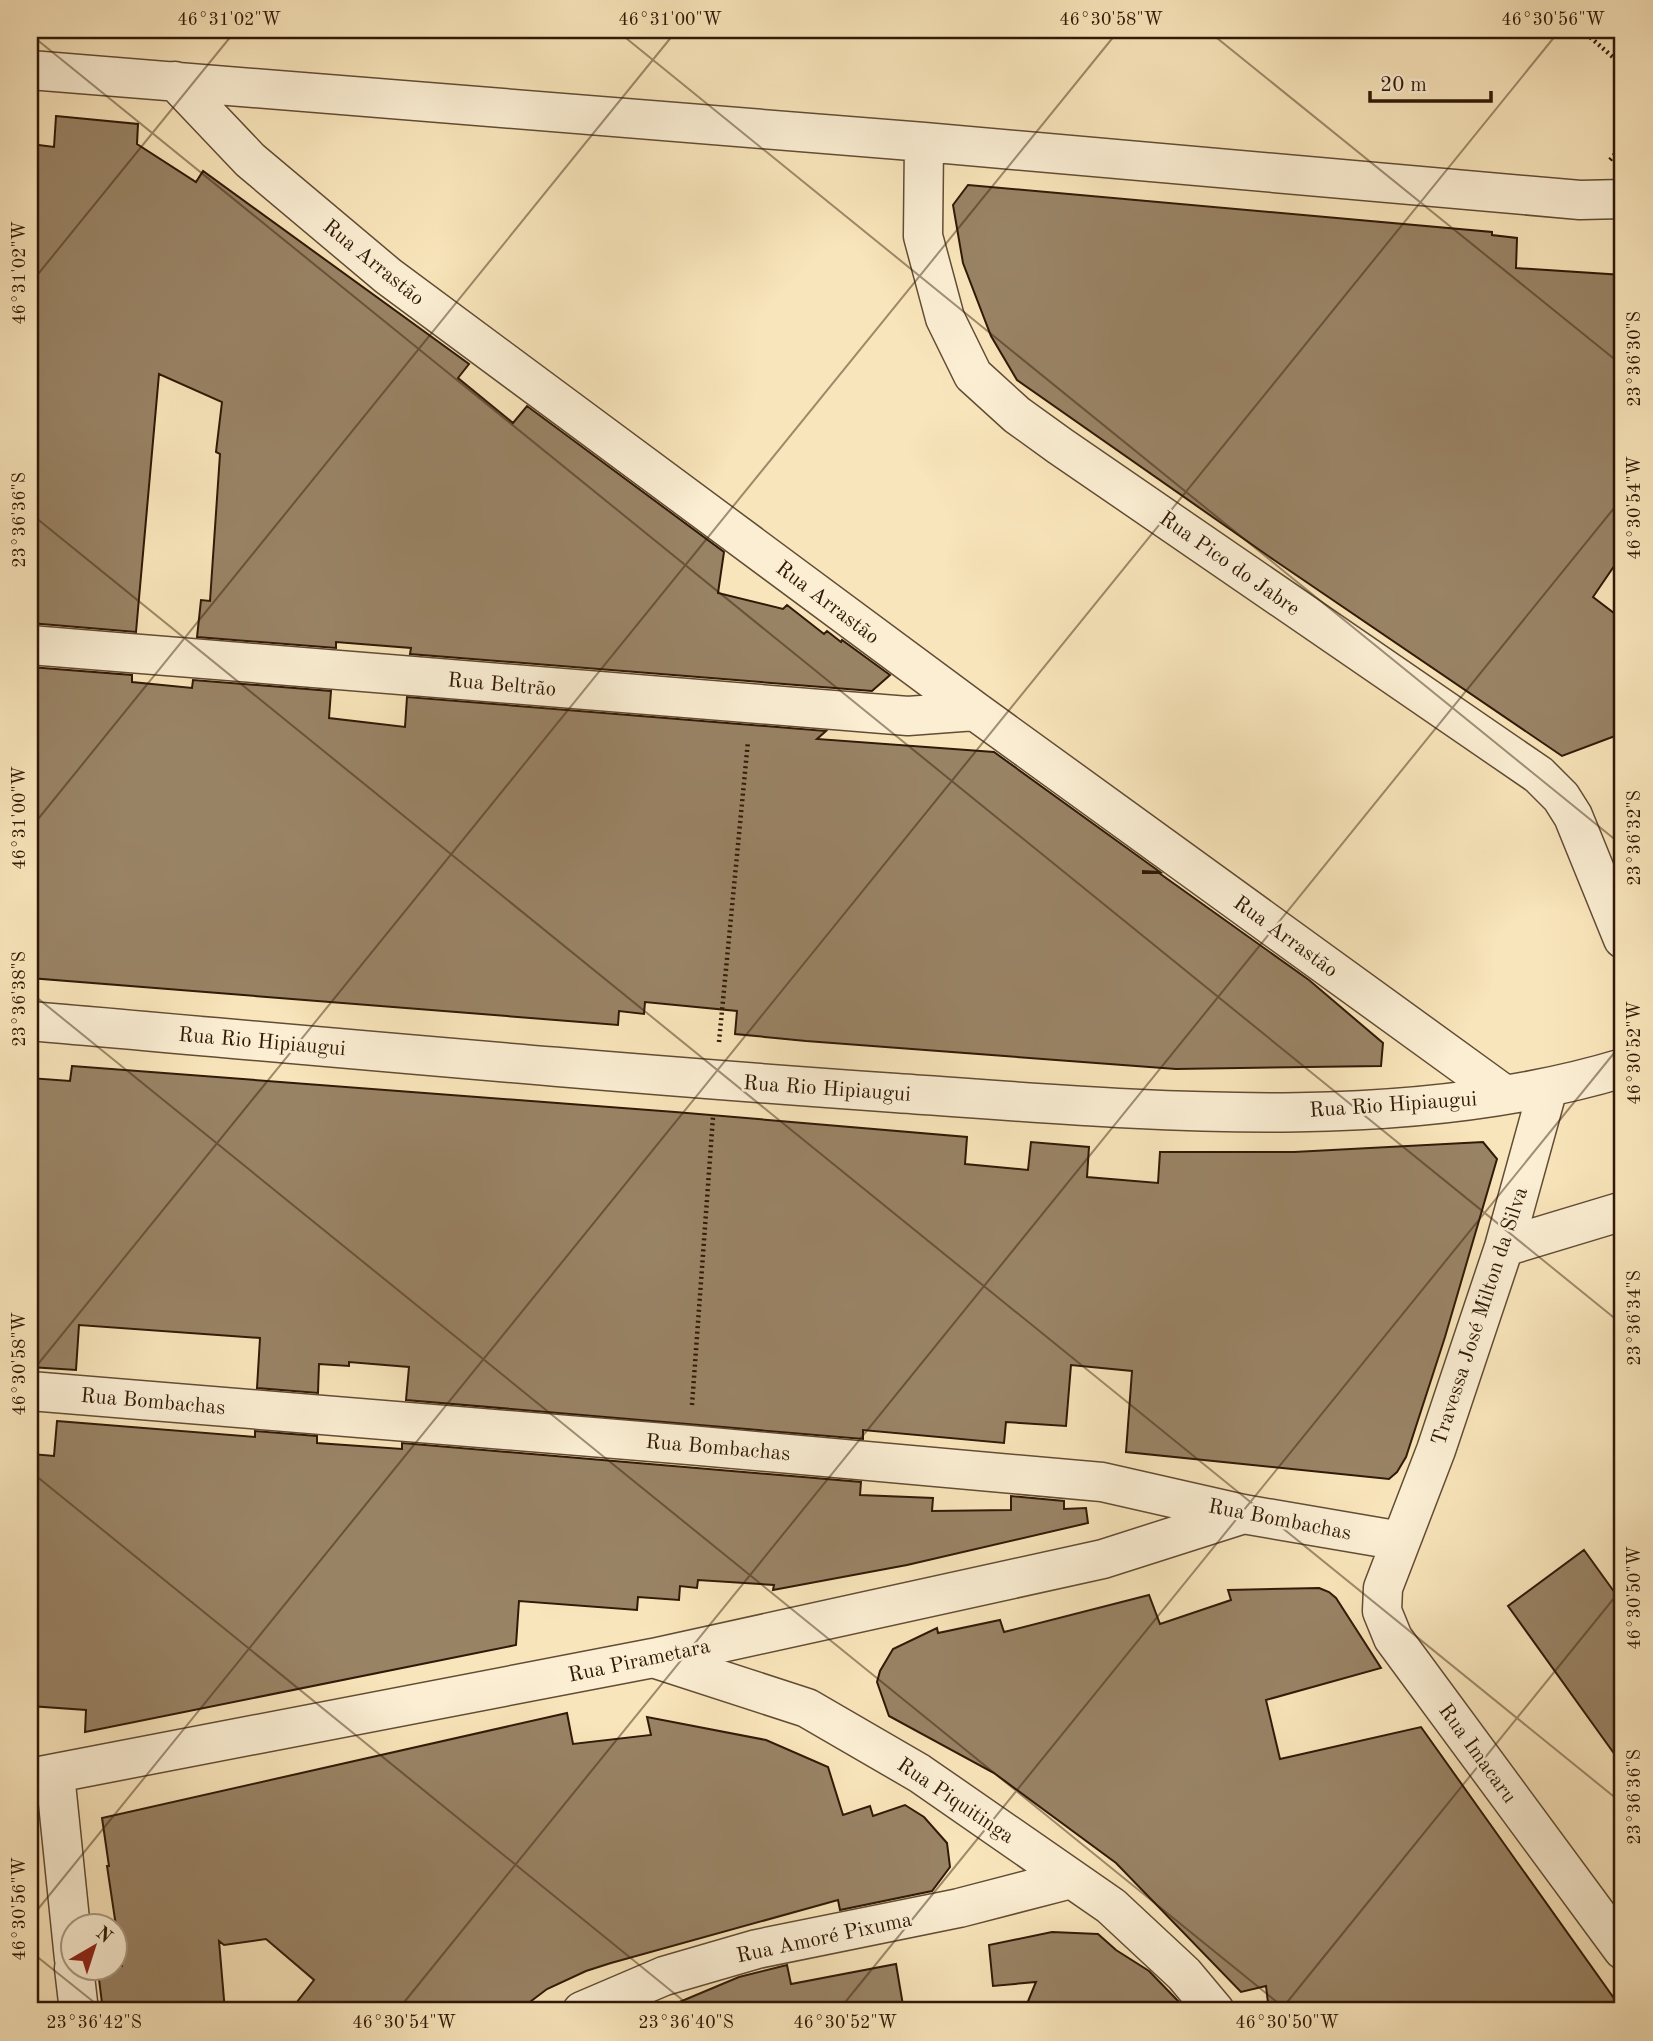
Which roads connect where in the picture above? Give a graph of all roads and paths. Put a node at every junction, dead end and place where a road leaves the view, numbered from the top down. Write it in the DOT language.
graph roads {
  1 [pos="1582,30"];
  2 [pos="1623,66"];
  3 [pos="30,70"];
  4 [pos="175,81"];
  5 [pos="924,142"];
  6 [pos="1623,199"];
  7 [pos="30,645"];
  8 [pos="975,711"];
  9 [pos="1623,939"];
  10 [pos="30,1021"];
  11 [pos="1623,1069"];
  12 [pos="1548,1088"];
  13 [pos="1505,1095"];
  14 [pos="1623,1211"];
  15 [pos="1504,1247"];
  16 [pos="30,1391"];
  17 [pos="1243,1514"];
  18 [pos="1401,1541"];
  19 [pos="653,1658"];
  20 [pos="42,1776"];
  21 [pos="1071,1879"];
  22 [pos="66,1912"];
  23 [pos="1623,1950"];
  24 [pos="76,1982"];
  25 [pos="79,2011"];
  26 [pos="582,2011"];
  27 [pos="1214,2011"];
  1 -- 2 [label="path"];
  3 -- 4 [label="street"];
  4 -- 5 [label="street"];
  4 -- 8 [label="street, Rua Arrastão"];
  5 -- 6 [label="street"];
  5 -- 9 [label="street, Rua Pico do Jabre"];
  7 -- 8 [label="street, Rua Beltrão"];
  8 -- 13 [label="street, Rua Arrastão"];
  10 -- 13 [label="street, Rua Rio Hipiaugui"];
  11 -- 12 [label="street, Rua Rio Hipiaugui"];
  12 -- 13 [label="street, Rua Rio Hipiaugui"];
  12 -- 15 [label="street, Travessa José Milton da Silva"];
  14 -- 15 [label="street"];
  15 -- 18 [label="street, Travessa José Milton da Silva"];
  16 -- 17 [label="street, Rua Bombachas"];
  17 -- 18 [label="street, Rua Bombachas"];
  17 -- 19 [label="street, Rua Pirametara"];
  18 -- 23 [label="street, Rua Imacaru"];
  19 -- 20 [label="street, Rua Pirametara"];
  19 -- 21 [label="street, Rua Piquitinga"];
  20 -- 22 [label="street"];
  21 -- 26 [label="street, Rua Amoré Pixuma"];
  21 -- 27 [label="street, Rua Piquitinga"];
  24 -- 25 [label="street"];
}
